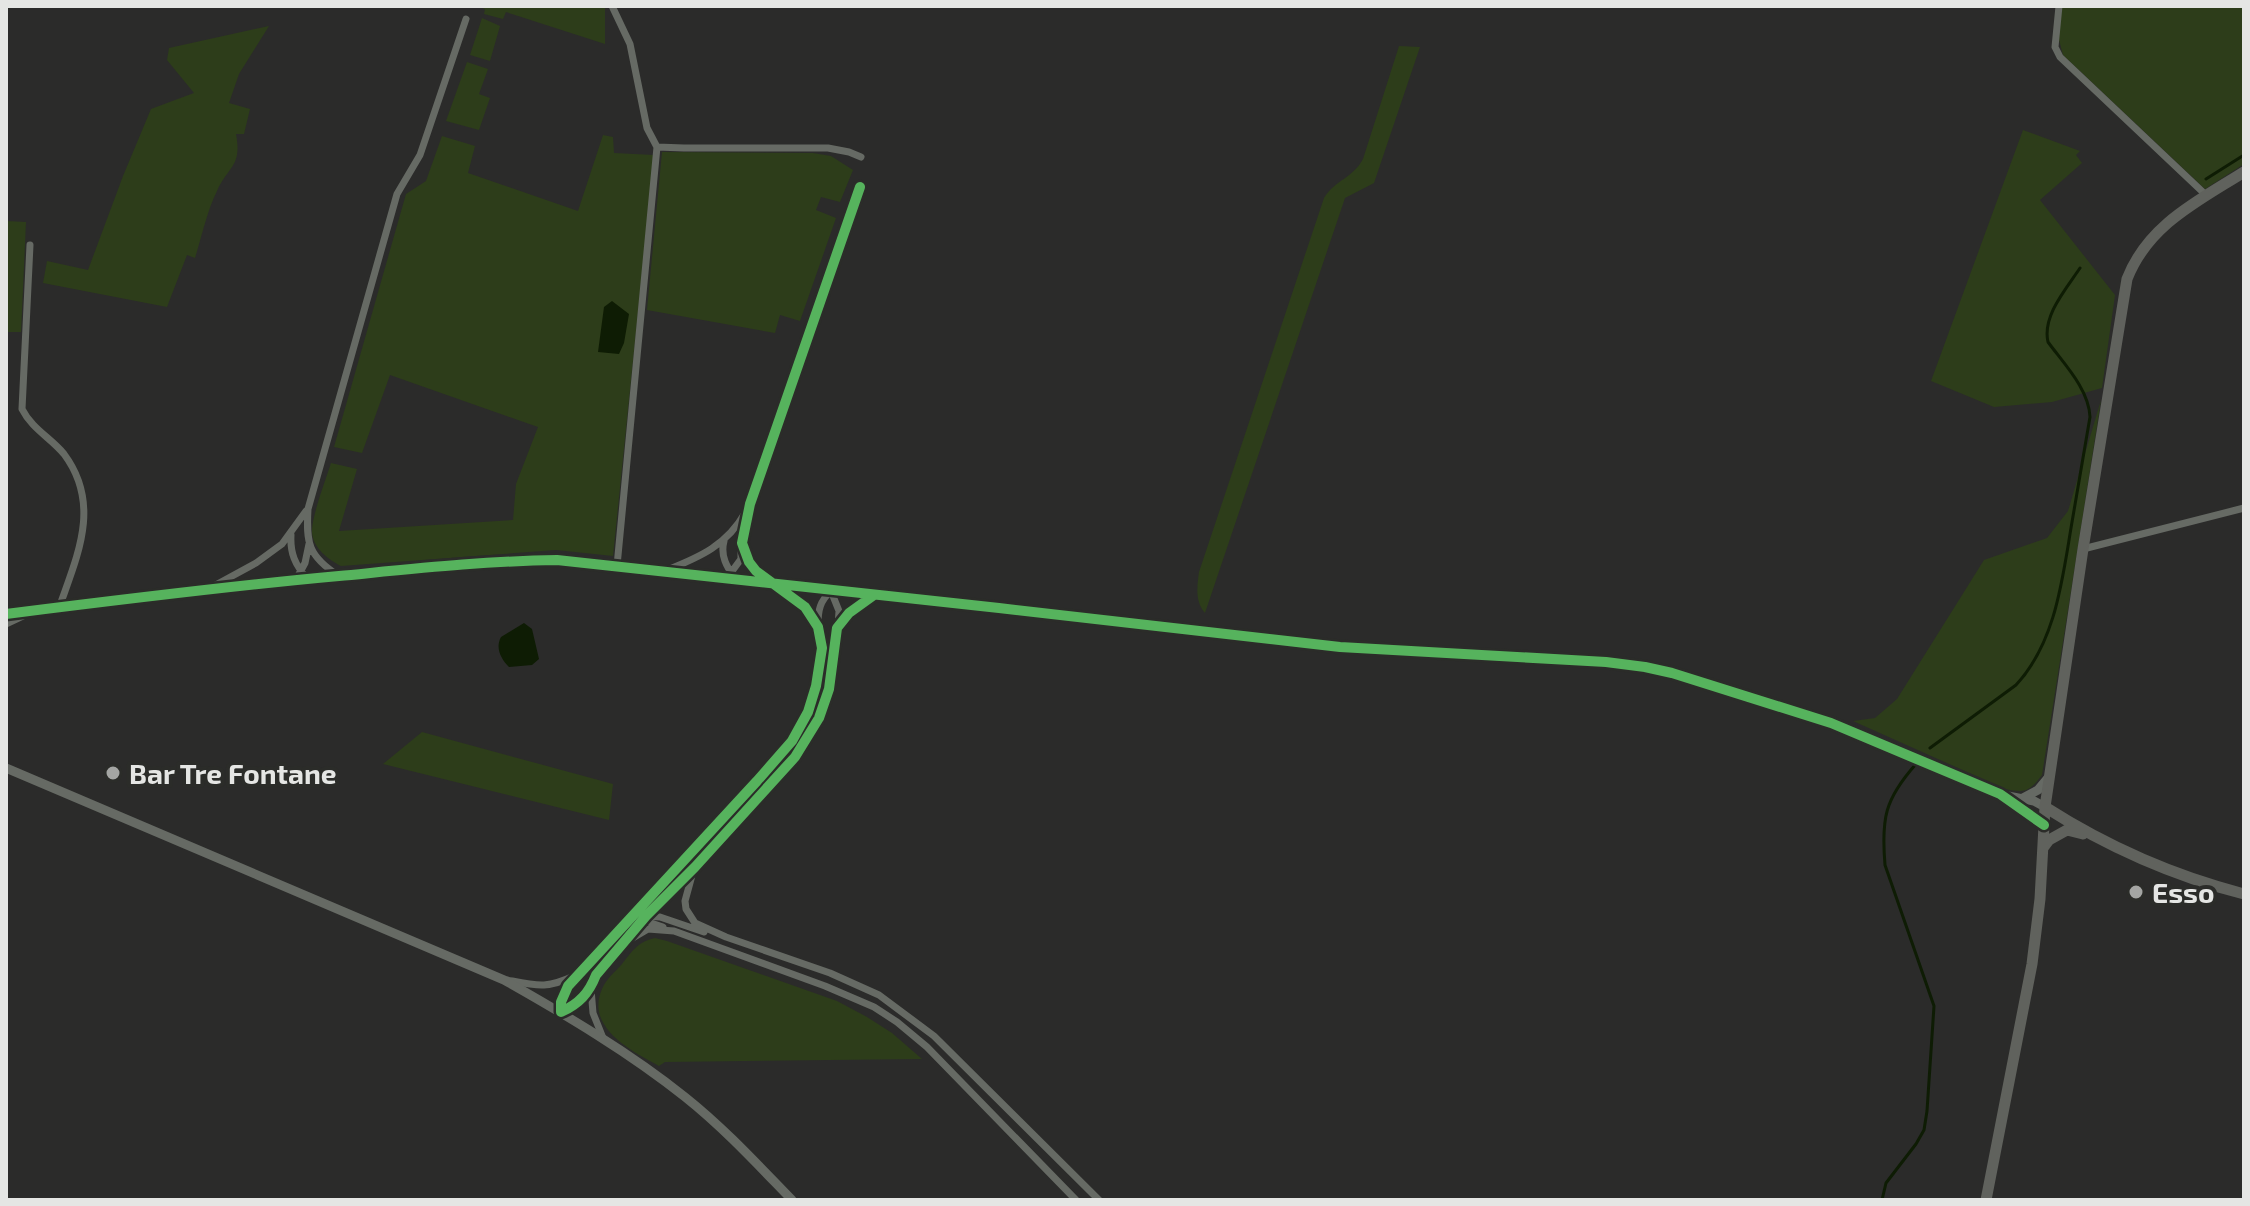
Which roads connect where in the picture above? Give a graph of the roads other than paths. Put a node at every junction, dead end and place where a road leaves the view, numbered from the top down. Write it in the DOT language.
graph roads {
  1 [pos="612,6"];
  2 [pos="2059,6"];
  3 [pos="466,19"];
  4 [pos="657,147"];
  5 [pos="861,157"];
  6 [pos="2244,172"];
  7 [pos="860,187"];
  8 [pos="2207,196"];
  9 [pos="30,245"];
  10 [pos="750,504"];
  11 [pos="2244,508"];
  12 [pos="308,509"];
  13 [pos="291,533"];
  14 [pos="724,541"];
  15 [pos="742,543"];
  16 [pos="309,544"];
  17 [pos="2083,549"];
  18 [pos="617,566"];
  19 [pos="665,571"];
  20 [pos="301,576"];
  21 [pos="339,576"];
  22 [pos="731,577"];
  23 [pos="775,585"];
  24 [pos="206,590"];
  25 [pos="831,591"];
  26 [pos="874,595"];
  27 [pos="59,608"];
  28 [pos="30,611"];
  29 [pos="6,614"];
  30 [pos="6,623"];
  31 [pos="818,627"];
  32 [pos="837,628"];
  33 [pos="6,768"];
  34 [pos="2050,775"];
  35 [pos="2048,788"];
  36 [pos="2000,794"];
  37 [pos="2022,798"];
  38 [pos="2045,807"];
  39 [pos="2060,816"];
  40 [pos="2039,822"];
  41 [pos="2067,830"];
  42 [pos="2092,836"];
  43 [pos="2043,845"];
  44 [pos="695,867"];
  45 [pos="662,885"];
  46 [pos="2244,894"];
  47 [pos="646,916"];
  48 [pos="674,931"];
  49 [pos="618,933"];
  50 [pos="726,937"];
  51 [pos="623,945"];
  52 [pos="581,972"];
  53 [pos="504,980"];
  54 [pos="591,987"];
  55 [pos="561,1012"];
  56 [pos="604,1040"];
  57 [pos="792,1200"];
  58 [pos="1076,1200"];
  59 [pos="1099,1200"];
  60 [pos="1986,1200"];
  1 -- 4 [label="street"];
  2 -- 8 [label="street"];
  3 -- 12 [label="street"];
  4 -- 5 [label="street"];
  4 -- 18 [label="street"];
  6 -- 8 [label="main road"];
  7 -- 10 [label="street"];
  8 -- 17 [label="main road"];
  9 -- 27 [label="street"];
  10 -- 14 [label="street"];
  10 -- 15 [label="street"];
  11 -- 17 [label="street"];
  12 -- 13 [label="street"];
  12 -- 16 [label="street"];
  13 -- 20 [label="street"];
  13 -- 24 [label="street"];
  14 -- 19 [label="street"];
  14 -- 22 [label="street"];
  15 -- 22 [label="street"];
  15 -- 23 [label="street"];
  16 -- 20 [label="street"];
  16 -- 21 [label="street"];
  17 -- 34 [label="main road"];
  18 -- 19 [label="street"];
  18 -- 21 [label="street"];
  19 -- 22 [label="street"];
  20 -- 21 [label="street"];
  20 -- 24 [label="street"];
  22 -- 23 [label="street"];
  23 -- 25 [label="street"];
  23 -- 31 [label="street"];
  24 -- 27 [label="street"];
  25 -- 26 [label="street"];
  25 -- 31 [label="street"];
  25 -- 32 [label="street"];
  26 -- 32 [label="street"];
  26 -- 36 [label="street"];
  27 -- 28 [label="street"];
  28 -- 29 [label="street"];
  28 -- 30 [label="street"];
  31 -- 45 [label="street"];
  32 -- 44 [label="street"];
  33 -- 53 [label="street"];
  34 -- 35 [label="main road"];
  34 -- 37 [label="street"];
  35 -- 38 [label="main road"];
  35 -- 39 [label="main road"];
  36 -- 37 [label="street"];
  36 -- 40 [label="street"];
  37 -- 38 [label="street"];
  38 -- 39 [label="main road"];
  38 -- 40 [label="main road"];
  39 -- 42 [label="main road"];
  40 -- 41 [label="main road"];
  40 -- 43 [label="main road"];
  41 -- 42 [label="main road"];
  41 -- 43 [label="main road"];
  42 -- 46 [label="main road"];
  43 -- 60 [label="main road"];
  44 -- 47 [label="street"];
  44 -- 50 [label="street"];
  45 -- 47 [label="street"];
  45 -- 49 [label="street"];
  47 -- 48 [label="street"];
  47 -- 49 [label="street"];
  47 -- 50 [label="street"];
  47 -- 51 [label="street"];
  48 -- 51 [label="street"];
  48 -- 58 [label="street"];
  49 -- 52 [label="street"];
  50 -- 59 [label="street"];
  51 -- 54 [label="street"];
  52 -- 53 [label="street"];
  52 -- 55 [label="street"];
  53 -- 55 [label="street"];
  54 -- 55 [label="street"];
  54 -- 56 [label="street"];
  55 -- 56 [label="street"];
  56 -- 57 [label="street"];
}
